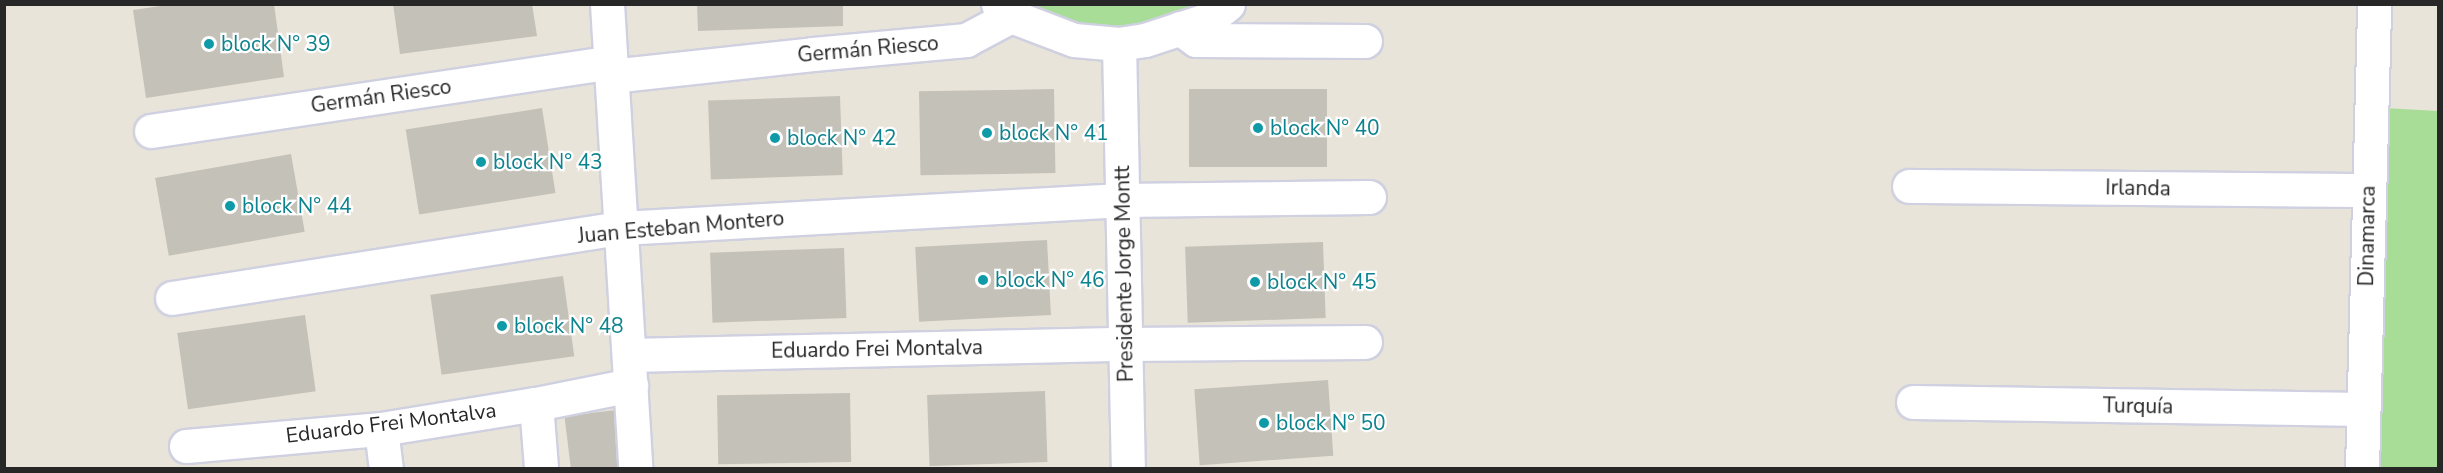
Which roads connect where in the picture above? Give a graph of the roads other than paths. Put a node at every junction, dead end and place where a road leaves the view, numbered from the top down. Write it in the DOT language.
graph roads {
  1 [pos="607,4"];
  2 [pos="1228,4"];
  3 [pos="2374,4"];
  4 [pos="1005,10"];
  5 [pos="1180,28"];
  6 [pos="1365,41"];
  7 [pos="1119,44"];
  8 [pos="611,69"];
  9 [pos="151,130"];
  10 [pos="1909,186"];
  11 [pos="2367,190"];
  12 [pos="1369,197"];
  13 [pos="1122,200"];
  14 [pos="621,228"];
  15 [pos="172,298"];
  16 [pos="1365,342"];
  17 [pos="1125,344"];
  18 [pos="630,370"];
  19 [pos="1912,402"];
  20 [pos="536,404"];
  21 [pos="2363,409"];
  22 [pos="381,429"];
  23 [pos="186,446"];
  24 [pos="386,468"];
  25 [pos="542,468"];
  26 [pos="635,468"];
  27 [pos="1128,468"];
  28 [pos="2362,468"];
  1 -- 8 [label="street"];
  2 -- 5 [label="street"];
  3 -- 11 [label="street, Dinamarca"];
  4 -- 7 [label="street"];
  4 -- 8 [label="street, Germán Riesco"];
  5 -- 6 [label="street"];
  5 -- 7 [label="street"];
  7 -- 13 [label="street, Presidente Jorge Montt"];
  8 -- 9 [label="street, Germán Riesco"];
  8 -- 14 [label="street"];
  10 -- 11 [label="street, Irlanda"];
  11 -- 21 [label="street, Dinamarca"];
  12 -- 13 [label="street, Juan Esteban Montero"];
  13 -- 14 [label="street, Juan Esteban Montero"];
  13 -- 17 [label="street, Presidente Jorge Montt"];
  14 -- 15 [label="street, Juan Esteban Montero"];
  14 -- 18 [label="street"];
  16 -- 17 [label="street, Eduardo Frei Montalva"];
  17 -- 18 [label="street, Eduardo Frei Montalva"];
  17 -- 27 [label="street, Presidente Jorge Montt"];
  18 -- 20 [label="street, Eduardo Frei Montalva"];
  18 -- 26 [label="street"];
  19 -- 21 [label="street, Turquía"];
  20 -- 22 [label="street, Eduardo Frei Montalva"];
  20 -- 25 [label="street"];
  21 -- 28 [label="street, Dinamarca"];
  22 -- 23 [label="street, Eduardo Frei Montalva"];
  22 -- 24 [label="street"];
}
